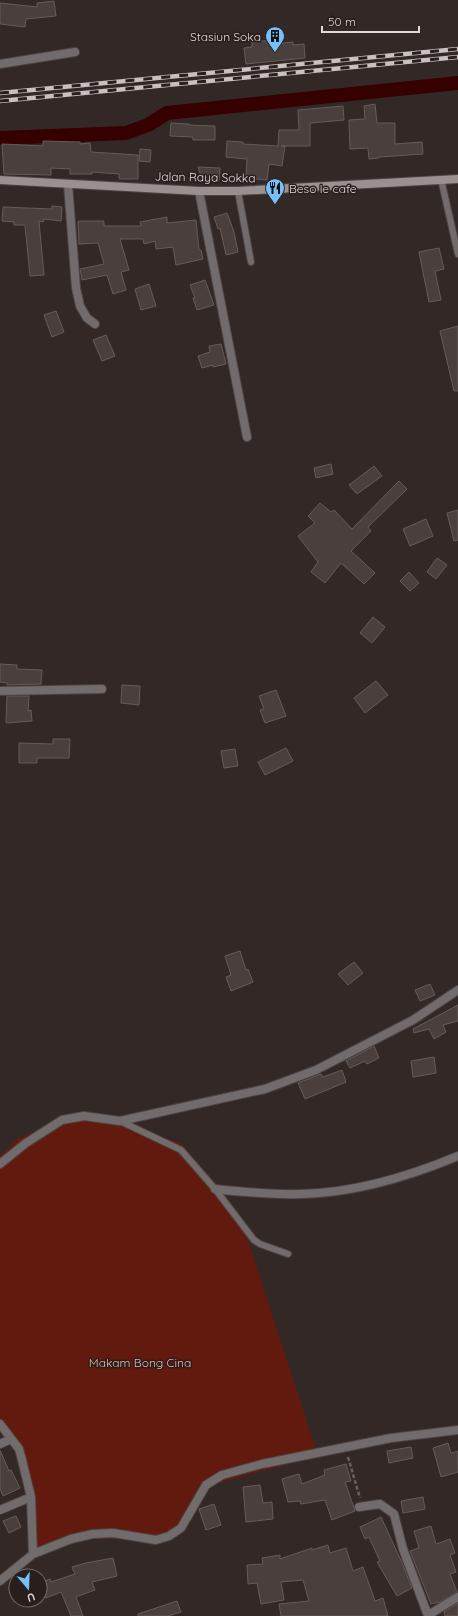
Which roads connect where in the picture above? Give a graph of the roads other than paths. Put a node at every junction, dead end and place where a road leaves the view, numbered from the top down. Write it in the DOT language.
graph roads {
  1 [pos="75,52"];
  2 [pos="0,64"];
  3 [pos="458,178"];
  4 [pos="441,179"];
  5 [pos="0,180"];
  6 [pos="68,184"];
  7 [pos="199,191"];
  8 [pos="238,191"];
  9 [pos="458,254"];
  10 [pos="251,262"];
  11 [pos="95,324"];
  12 [pos="247,437"];
  13 [pos="102,689"];
  14 [pos="0,691"];
  15 [pos="458,990"];
  16 [pos="120,1121"];
  17 [pos="458,1156"];
  18 [pos="0,1164"];
  19 [pos="215,1189"];
  20 [pos="288,1254"];
  21 [pos="0,1424"];
  22 [pos="458,1430"];
  23 [pos="11,1439"];
  24 [pos="0,1444"];
  25 [pos="31,1497"];
  26 [pos="361,1507"];
  27 [pos="0,1510"];
  28 [pos="33,1554"];
  29 [pos="0,1580"];
  30 [pos="458,1598"];
  1 -- 2 [label="street"];
  3 -- 4 [label="main road, Jalan Raya Sokka"];
  4 -- 8 [label="main road, Jalan Raya Sokka"];
  4 -- 9 [label="lane"];
  5 -- 6 [label="main road, Jalan Raya Sokka"];
  6 -- 7 [label="main road, Jalan Raya Sokka"];
  6 -- 11 [label="street"];
  7 -- 8 [label="main road, Jalan Raya Sokka"];
  7 -- 12 [label="street"];
  8 -- 10 [label="lane"];
  13 -- 14 [label="street"];
  15 -- 16 [label="street"];
  16 -- 18 [label="street"];
  16 -- 19 [label="lane"];
  17 -- 19 [label="street"];
  19 -- 20 [label="lane"];
  21 -- 23 [label="street"];
  22 -- 28 [label="street"];
  23 -- 24 [label="street"];
  23 -- 25 [label="street"];
  25 -- 27 [label="street"];
  25 -- 28 [label="street"];
  26 -- 30 [label="street"];
  28 -- 29 [label="street"];
}
